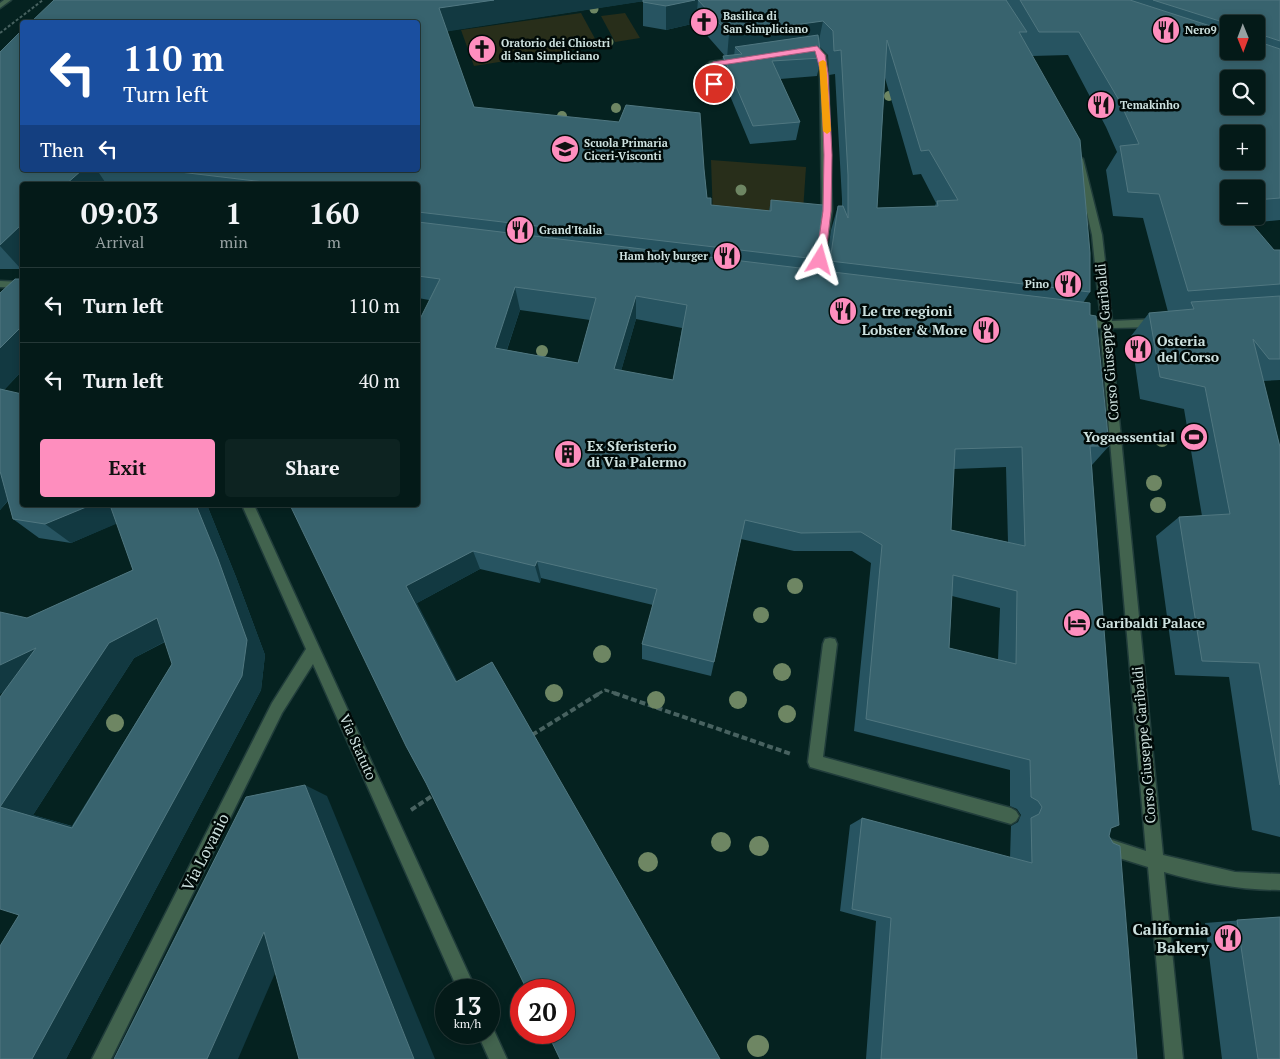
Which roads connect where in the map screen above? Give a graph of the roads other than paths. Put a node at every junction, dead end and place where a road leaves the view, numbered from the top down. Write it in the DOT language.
graph roads {
  1 [pos="8,0"];
  2 [pos="0,6"];
  3 [pos="800,51"];
  4 [pos="746,59"];
  5 [pos="714,84"];
  6 [pos="1074,149"];
  7 [pos="0,284"];
  8 [pos="20,285"];
  9 [pos="816,289"];
  10 [pos="1069,320"];
  11 [pos="1166,322"];
  12 [pos="1107,325"];
  13 [pos="249,507"];
  14 [pos="830,644"];
  15 [pos="314,649"];
  16 [pos="1011,816"];
  17 [pos="1094,842"];
  18 [pos="1154,860"];
  19 [pos="1280,882"];
  20 [pos="462,979"];
  21 [pos="491,1044"];
  22 [pos="101,1059"];
  23 [pos="498,1059"];
  24 [pos="1174,1059"];
  1 -- 2 [label="street"];
  3 -- 9 [label="street"];
  4 -- 5 [label="street"];
  6 -- 12 [label="street, Corso Giuseppe Garibaldi"];
  7 -- 8 [label="street"];
  10 -- 12 [label="street"];
  11 -- 12 [label="street"];
  12 -- 18 [label="street, Corso Giuseppe Garibaldi"];
  13 -- 15 [label="street, Via Statuto"];
  14 -- 16 [label="street"];
  15 -- 20 [label="street, Via Statuto"];
  15 -- 22 [label="street, Via Lovanio"];
  17 -- 18 [label="street"];
  18 -- 19 [label="street"];
  18 -- 24 [label="street, Corso Giuseppe Garibaldi"];
  21 -- 23 [label="street"];
}
